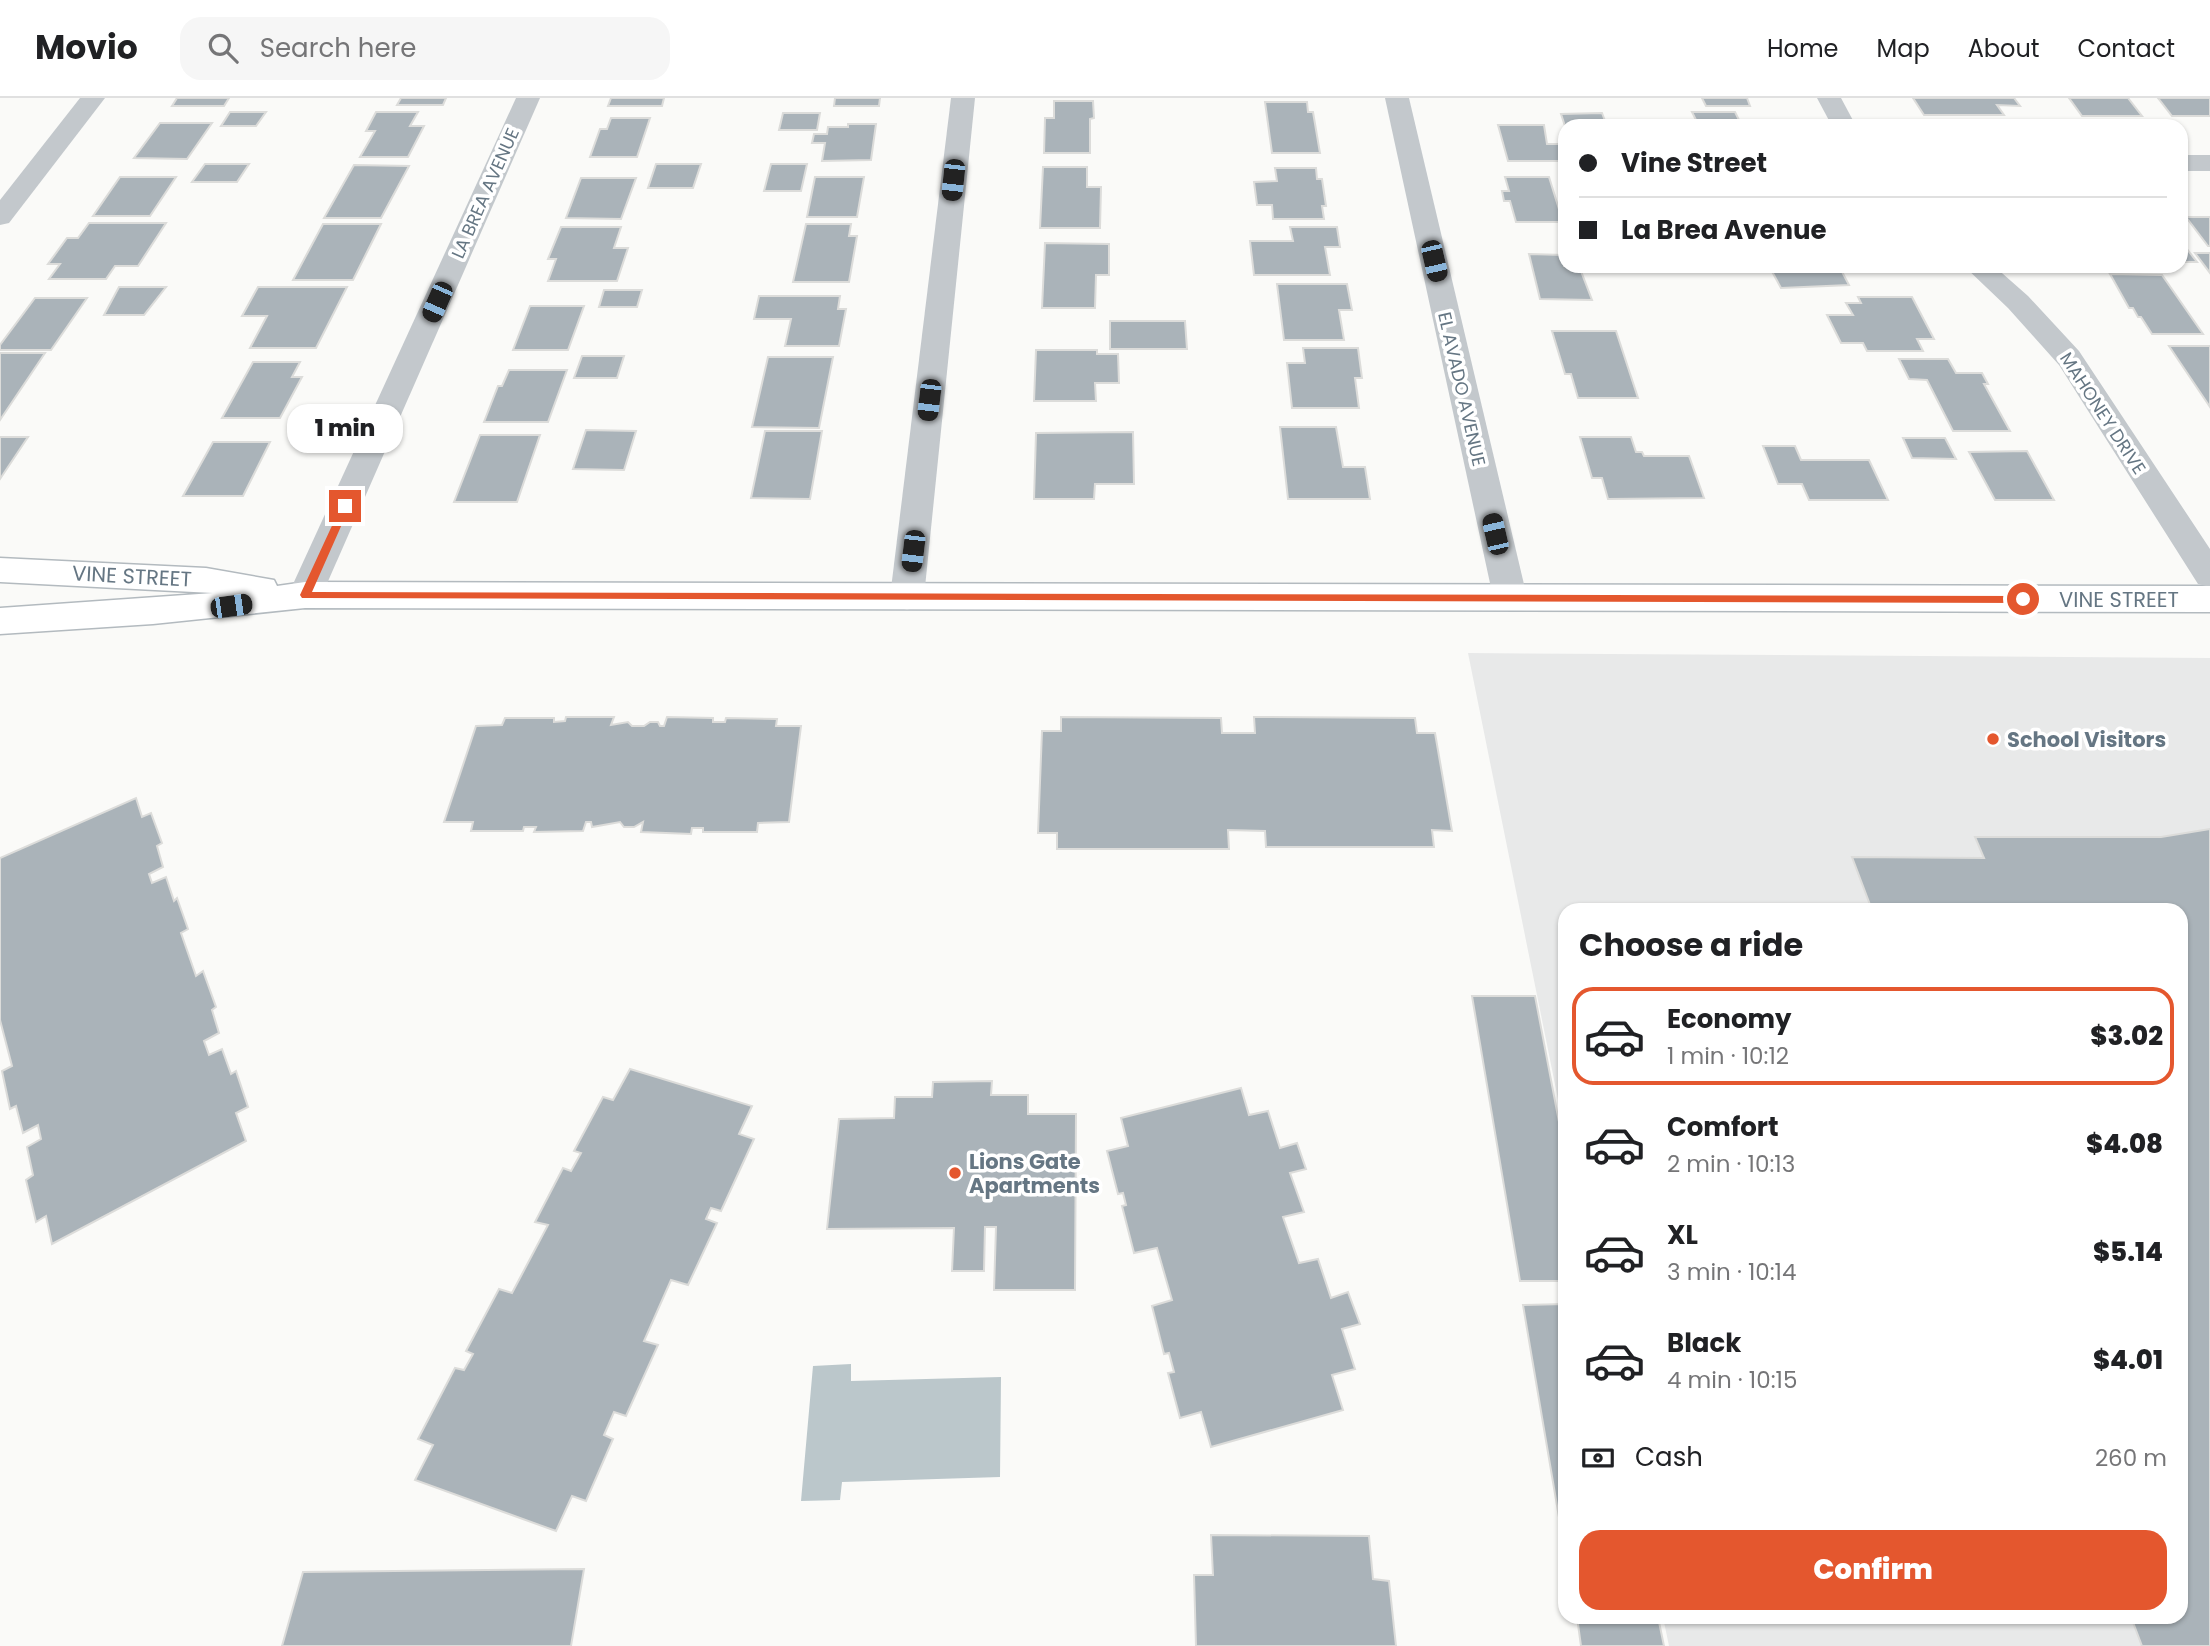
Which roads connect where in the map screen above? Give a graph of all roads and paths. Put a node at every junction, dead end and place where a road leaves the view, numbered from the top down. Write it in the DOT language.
graph roads {
  1 [pos="93,98"];
  2 [pos="528,98"];
  3 [pos="962,98"];
  4 [pos="1397,98"];
  5 [pos="1829,98"];
  6 [pos="1840,119"];
  7 [pos="2188,163"];
  8 [pos="2210,163"];
  9 [pos="0,217"];
  10 [pos="1986,273"];
  11 [pos="0,570"];
  12 [pos="2210,575"];
  13 [pos="305,595"];
  14 [pos="908,597"];
  15 [pos="1510,597"];
  16 [pos="2210,599"];
  17 [pos="0,621"];
  1 -- 9 [label="street"];
  2 -- 13 [label="street, LA BREA AVENUE"];
  3 -- 14 [label="street"];
  4 -- 15 [label="street, EL AVADO AVENUE"];
  5 -- 6 [label="street"];
  7 -- 8 [label="street"];
  10 -- 12 [label="street, MAHONEY DRIVE"];
  11 -- 13 [label="main road, VINE STREET"];
  13 -- 14 [label="main road, VINE STREET"];
  13 -- 17 [label="main road, VINE STREET"];
  14 -- 15 [label="main road, VINE STREET"];
  15 -- 16 [label="main road, VINE STREET"];
}
